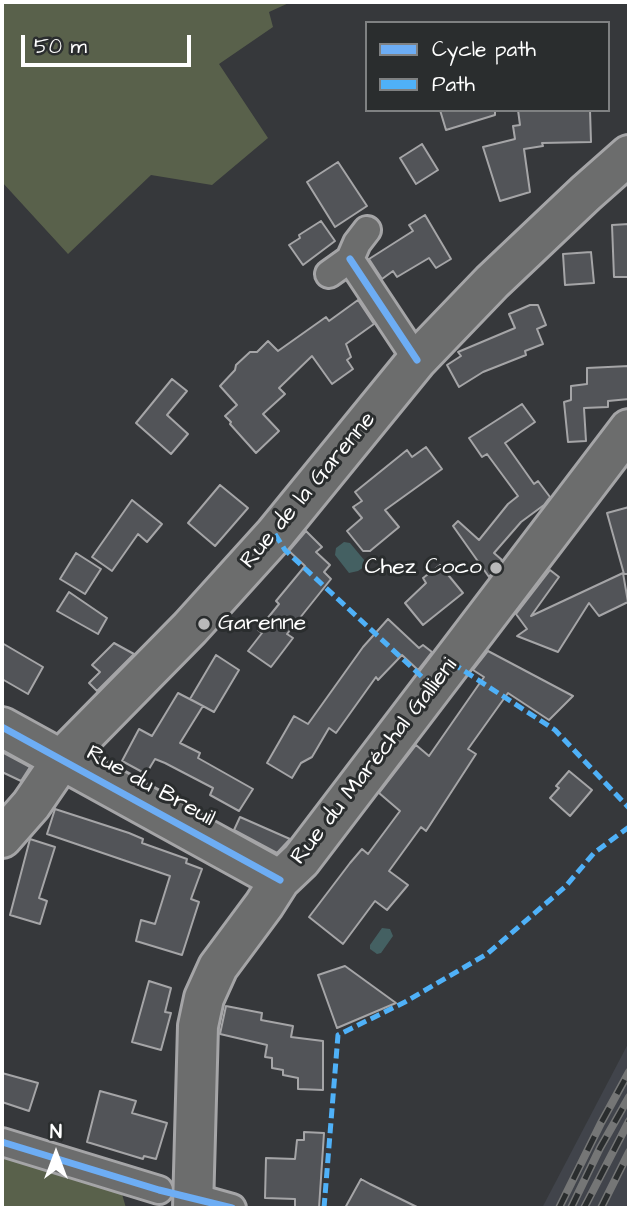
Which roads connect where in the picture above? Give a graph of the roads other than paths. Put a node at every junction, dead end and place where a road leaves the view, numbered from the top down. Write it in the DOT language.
graph roads {
  1 [pos="629,155"];
  2 [pos="367,230"];
  3 [pos="417,360"];
  4 [pos="629,429"];
  5 [pos="2,727"];
  6 [pos="64,760"];
  7 [pos="2,838"];
  8 [pos="280,880"];
  9 [pos="2,1142"];
  10 [pos="182,1198"];
  11 [pos="232,1208"];
  1 -- 3 [label="main road, Rue de la Garenne"];
  2 -- 3 [label="street"];
  3 -- 6 [label="main road, Rue de la Garenne"];
  4 -- 8 [label="main road, Rue du Maréchal Gallieni"];
  5 -- 6 [label="main road, Rue du Breuil"];
  6 -- 7 [label="main road, Rue de la Garenne"];
  6 -- 8 [label="main road, Rue du Breuil"];
  8 -- 10 [label="main road, Rue du Maréchal Gallieni"];
  9 -- 10 [label="street"];
  10 -- 11 [label="street"];
}
